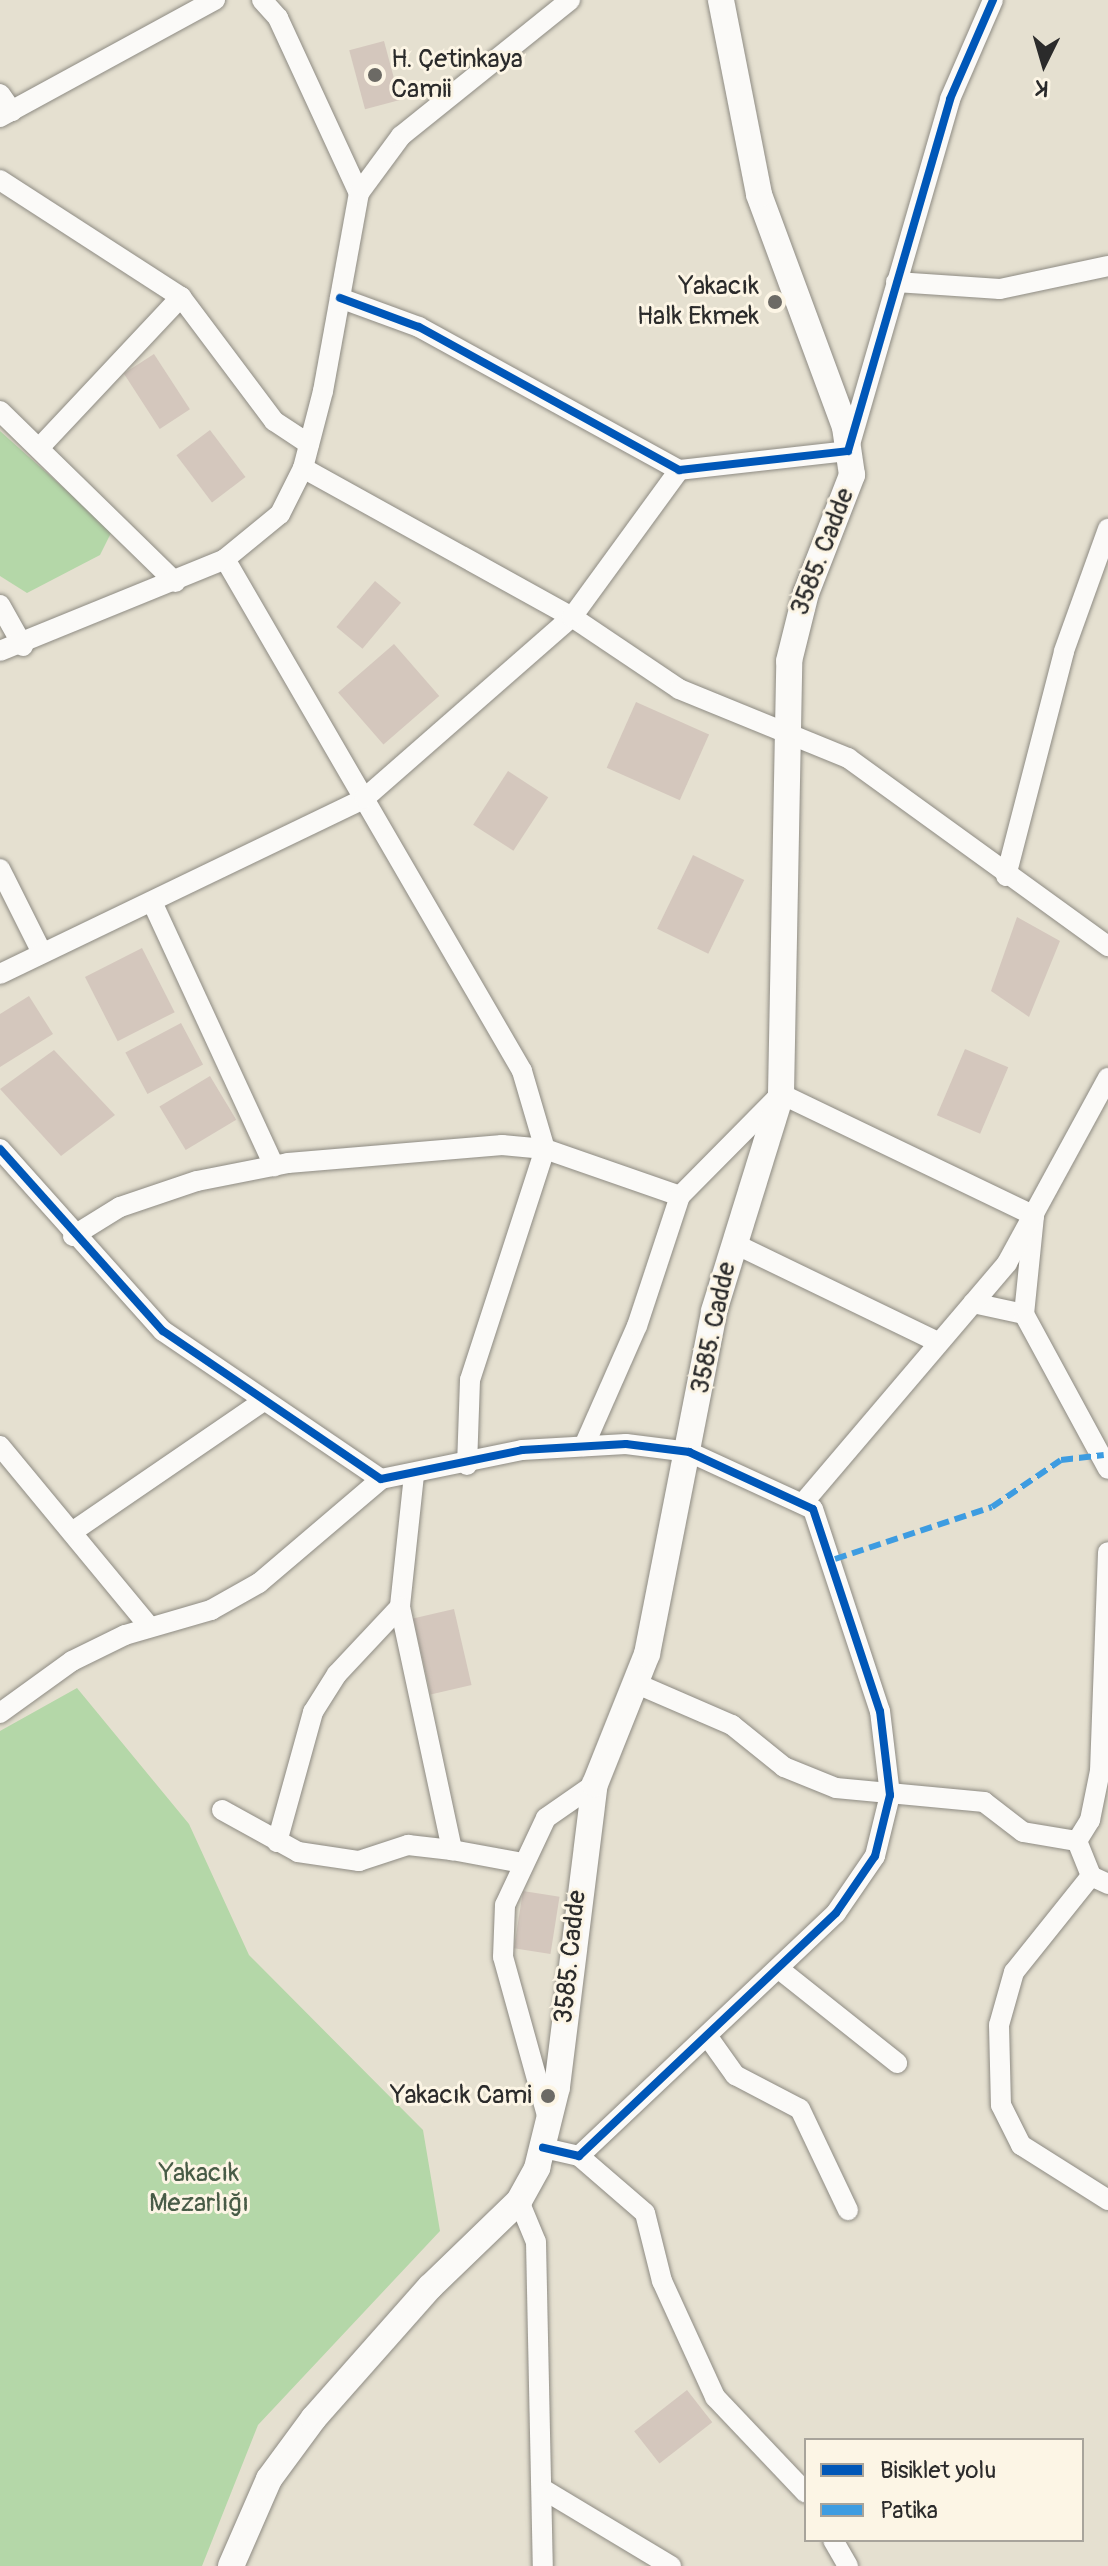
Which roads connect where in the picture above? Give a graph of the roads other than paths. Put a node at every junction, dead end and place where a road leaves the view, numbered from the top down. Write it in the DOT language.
graph roads {
  1 [pos="215,0"];
  2 [pos="262,0"];
  3 [pos="570,0"];
  4 [pos="721,0"];
  5 [pos="993,0"];
  6 [pos="0,94"];
  7 [pos="6,114"];
  8 [pos="0,180"];
  9 [pos="359,193"];
  10 [pos="1108,266"];
  11 [pos="896,282"];
  12 [pos="181,297"];
  13 [pos="340,298"];
  14 [pos="0,411"];
  15 [pos="309,444"];
  16 [pos="40,447"];
  17 [pos="848,451"];
  18 [pos="303,468"];
  19 [pos="679,470"];
  20 [pos="1108,529"];
  21 [pos="225,559"];
  22 [pos="175,582"];
  23 [pos="0,605"];
  24 [pos="572,617"];
  25 [pos="23,646"];
  26 [pos="0,651"];
  27 [pos="784,737"];
  28 [pos="365,798"];
  29 [pos="0,869"];
  30 [pos="1006,876"];
  31 [pos="153,904"];
  32 [pos="1108,946"];
  33 [pos="42,953"];
  34 [pos="0,974"];
  35 [pos="1108,1078"];
  36 [pos="781,1094"];
  37 [pos="0,1149"];
  38 [pos="545,1149"];
  39 [pos="274,1166"];
  40 [pos="680,1196"];
  41 [pos="1034,1216"];
  42 [pos="73,1236"];
  43 [pos="733,1243"];
  44 [pos="973,1303"];
  45 [pos="1024,1314"];
  46 [pos="938,1342"];
  47 [pos="263,1401"];
  48 [pos="0,1446"];
  49 [pos="584,1446"];
  50 [pos="689,1452"];
  51 [pos="1107,1458"];
  52 [pos="467,1465"];
  53 [pos="414,1475"];
  54 [pos="381,1479"];
  55 [pos="803,1503"];
  56 [pos="72,1532"];
  57 [pos="1108,1552"];
  58 [pos="400,1607"];
  59 [pos="150,1627"];
  60 [pos="635,1683"];
  61 [pos="0,1713"];
  62 [pos="595,1784"];
  63 [pos="890,1795"];
  64 [pos="222,1810"];
  65 [pos="1077,1841"];
  66 [pos="277,1842"];
  67 [pos="452,1850"];
  68 [pos="522,1863"];
  69 [pos="1100,1880"];
  70 [pos="779,1969"];
  71 [pos="708,2037"];
  72 [pos="897,2063"];
  73 [pos="546,2136"];
  74 [pos="579,2156"];
  75 [pos="1108,2200"];
  76 [pos="519,2201"];
  77 [pos="848,2210"];
  78 [pos="546,2491"];
  79 [pos="804,2491"];
  80 [pos="834,2542"];
  81 [pos="231,2566"];
  82 [pos="543,2566"];
  83 [pos="671,2566"];
  84 [pos="848,2566"];
  1 -- 7 [label="street"];
  2 -- 9 [label="street"];
  3 -- 9 [label="street"];
  4 -- 17 [label="main road, 3585. Cadde"];
  5 -- 11 [label="street"];
  6 -- 7 [label="street"];
  8 -- 12 [label="street"];
  9 -- 13 [label="street"];
  10 -- 11 [label="street"];
  11 -- 17 [label="street"];
  12 -- 15 [label="street"];
  12 -- 16 [label="street"];
  13 -- 15 [label="street"];
  13 -- 19 [label="street"];
  14 -- 16 [label="street"];
  15 -- 18 [label="street"];
  16 -- 22 [label="street"];
  17 -- 19 [label="street"];
  17 -- 27 [label="main road, 3585. Cadde"];
  18 -- 21 [label="street"];
  18 -- 24 [label="street"];
  19 -- 24 [label="street"];
  20 -- 30 [label="street"];
  21 -- 22 [label="street"];
  21 -- 28 [label="street"];
  22 -- 25 [label="street"];
  23 -- 25 [label="street"];
  24 -- 27 [label="street"];
  24 -- 28 [label="street"];
  25 -- 26 [label="street"];
  27 -- 30 [label="street"];
  27 -- 36 [label="main road, 3585. Cadde"];
  28 -- 31 [label="street"];
  28 -- 38 [label="street"];
  29 -- 33 [label="street"];
  30 -- 32 [label="street"];
  31 -- 33 [label="street"];
  31 -- 39 [label="street"];
  33 -- 34 [label="street"];
  35 -- 41 [label="street"];
  36 -- 40 [label="street"];
  36 -- 41 [label="street"];
  36 -- 43 [label="main road, 3585. Cadde"];
  37 -- 42 [label="street"];
  38 -- 39 [label="street"];
  38 -- 40 [label="street"];
  38 -- 52 [label="street"];
  39 -- 42 [label="street"];
  40 -- 49 [label="street"];
  41 -- 44 [label="street"];
  41 -- 45 [label="street"];
  42 -- 47 [label="street"];
  43 -- 46 [label="street"];
  43 -- 50 [label="main road, 3585. Cadde"];
  44 -- 45 [label="street"];
  44 -- 46 [label="street"];
  45 -- 51 [label="street"];
  46 -- 55 [label="street"];
  47 -- 54 [label="street"];
  47 -- 56 [label="street"];
  48 -- 56 [label="street"];
  49 -- 50 [label="street"];
  49 -- 52 [label="street"];
  50 -- 55 [label="street"];
  50 -- 60 [label="main road, 3585. Cadde"];
  52 -- 53 [label="street"];
  53 -- 54 [label="street"];
  53 -- 58 [label="street"];
  54 -- 59 [label="street"];
  55 -- 63 [label="street"];
  56 -- 59 [label="street"];
  57 -- 65 [label="street"];
  58 -- 66 [label="street"];
  58 -- 67 [label="street"];
  59 -- 61 [label="street"];
  60 -- 62 [label="main road, 3585. Cadde"];
  60 -- 63 [label="street"];
  62 -- 68 [label="street"];
  62 -- 73 [label="main road, 3585. Cadde"];
  63 -- 65 [label="street"];
  63 -- 70 [label="street"];
  64 -- 66 [label="street"];
  65 -- 69 [label="street"];
  66 -- 67 [label="street"];
  67 -- 68 [label="street"];
  68 -- 73 [label="street"];
  69 -- 75 [label="street"];
  70 -- 71 [label="street"];
  70 -- 72 [label="street"];
  71 -- 74 [label="street"];
  71 -- 77 [label="street"];
  73 -- 74 [label="street"];
  73 -- 76 [label="main road, 3585. Cadde"];
  74 -- 79 [label="street"];
  76 -- 78 [label="street"];
  76 -- 81 [label="main road, 3585. Cadde"];
  78 -- 82 [label="street"];
  78 -- 83 [label="street"];
  80 -- 84 [label="street"];
}
